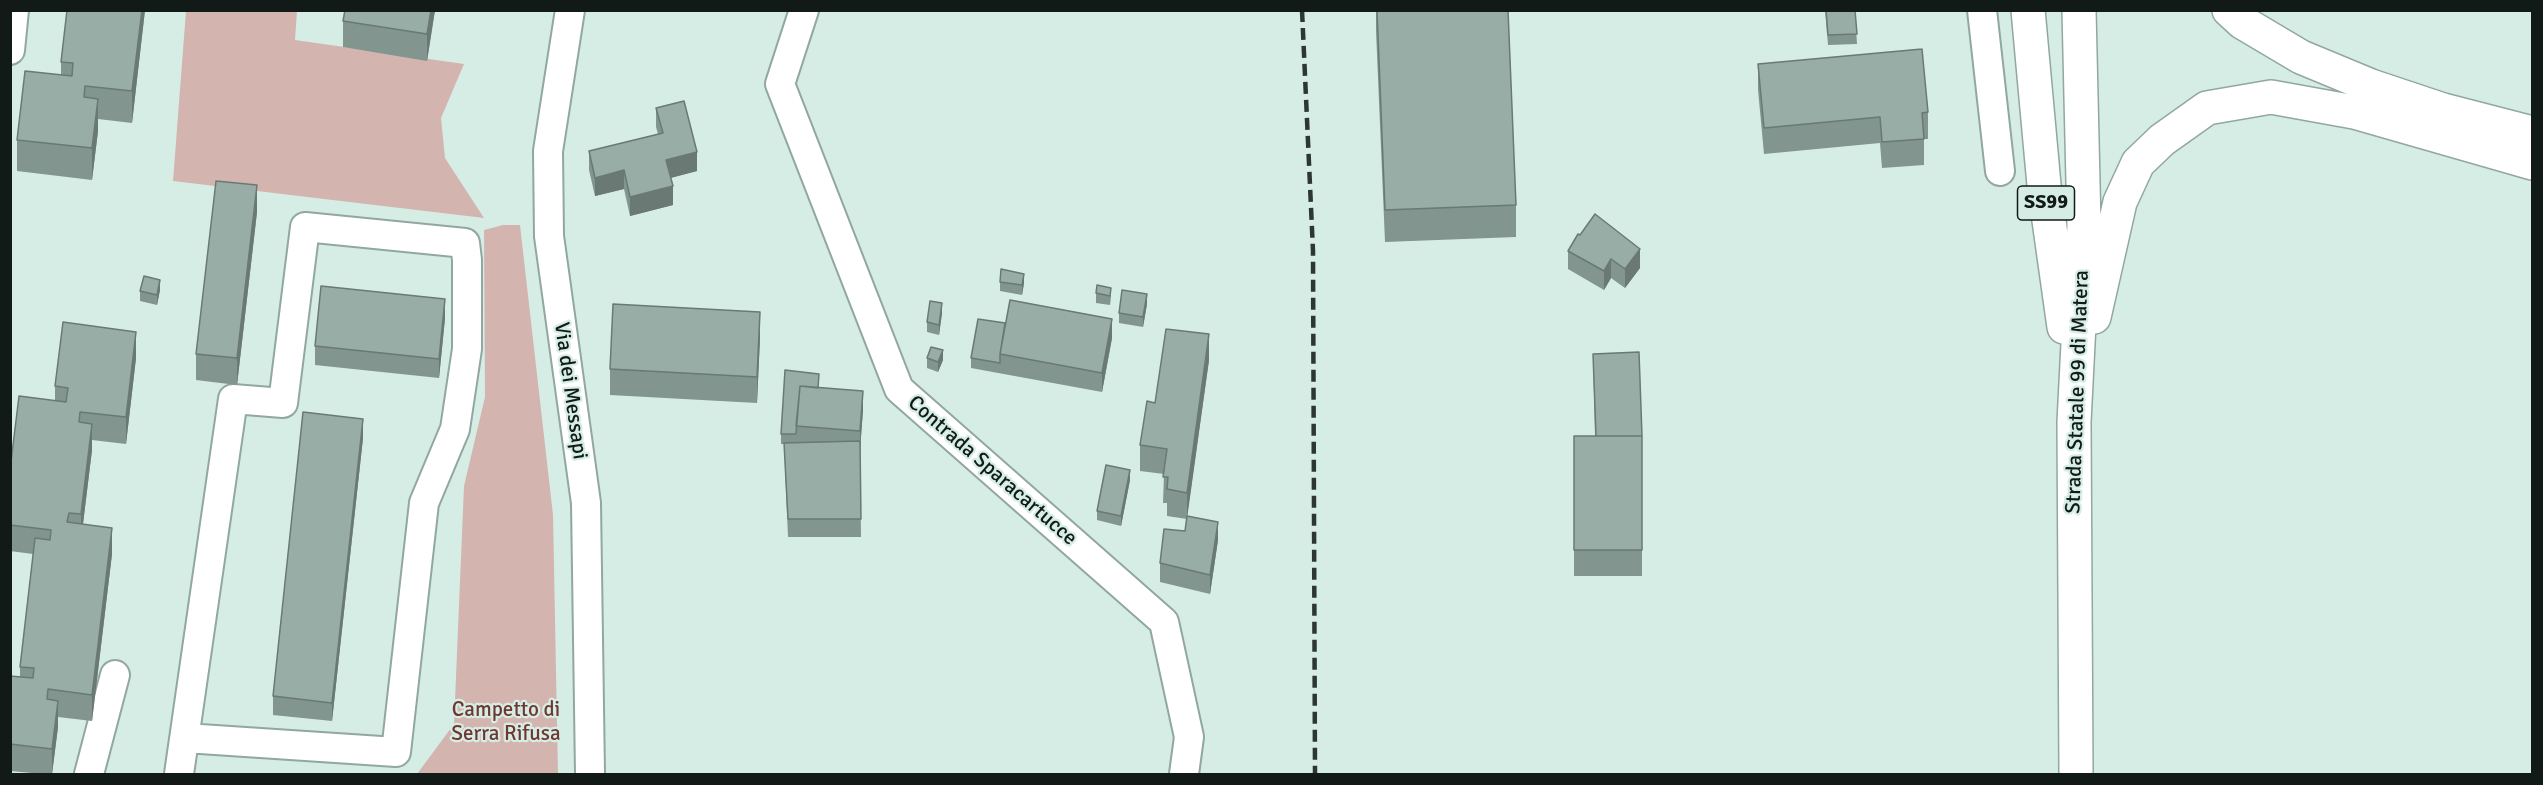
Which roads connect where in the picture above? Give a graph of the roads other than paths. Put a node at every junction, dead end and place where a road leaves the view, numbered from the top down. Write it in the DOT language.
graph roads {
  1 [pos="14,10"];
  2 [pos="570,10"];
  3 [pos="804,10"];
  4 [pos="1982,10"];
  5 [pos="2028,10"];
  6 [pos="2079,10"];
  7 [pos="2229,10"];
  8 [pos="10,50"];
  9 [pos="2532,133"];
  10 [pos="2532,163"];
  11 [pos="2000,171"];
  12 [pos="2074,394"];
  13 [pos="115,675"];
  14 [pos="185,738"];
  15 [pos="89,774"];
  16 [pos="179,774"];
  17 [pos="590,774"];
  18 [pos="1184,774"];
  19 [pos="2076,774"];
  1 -- 8 [label="street"];
  2 -- 17 [label="street, Via dei Messapi"];
  3 -- 18 [label="street, Contrada Sparacartucce"];
  4 -- 11 [label="street"];
  5 -- 12 [label="highway, SS99"];
  6 -- 12 [label="highway, Strada Statale 99 di Matera / SS99"];
  7 -- 9 [label="highway"];
  10 -- 12 [label="highway"];
  12 -- 19 [label="highway, Strada Statale 99 di Matera / SS99"];
  13 -- 15 [label="street"];
  14 -- 14 [label="street"];
  14 -- 16 [label="street"];
}
